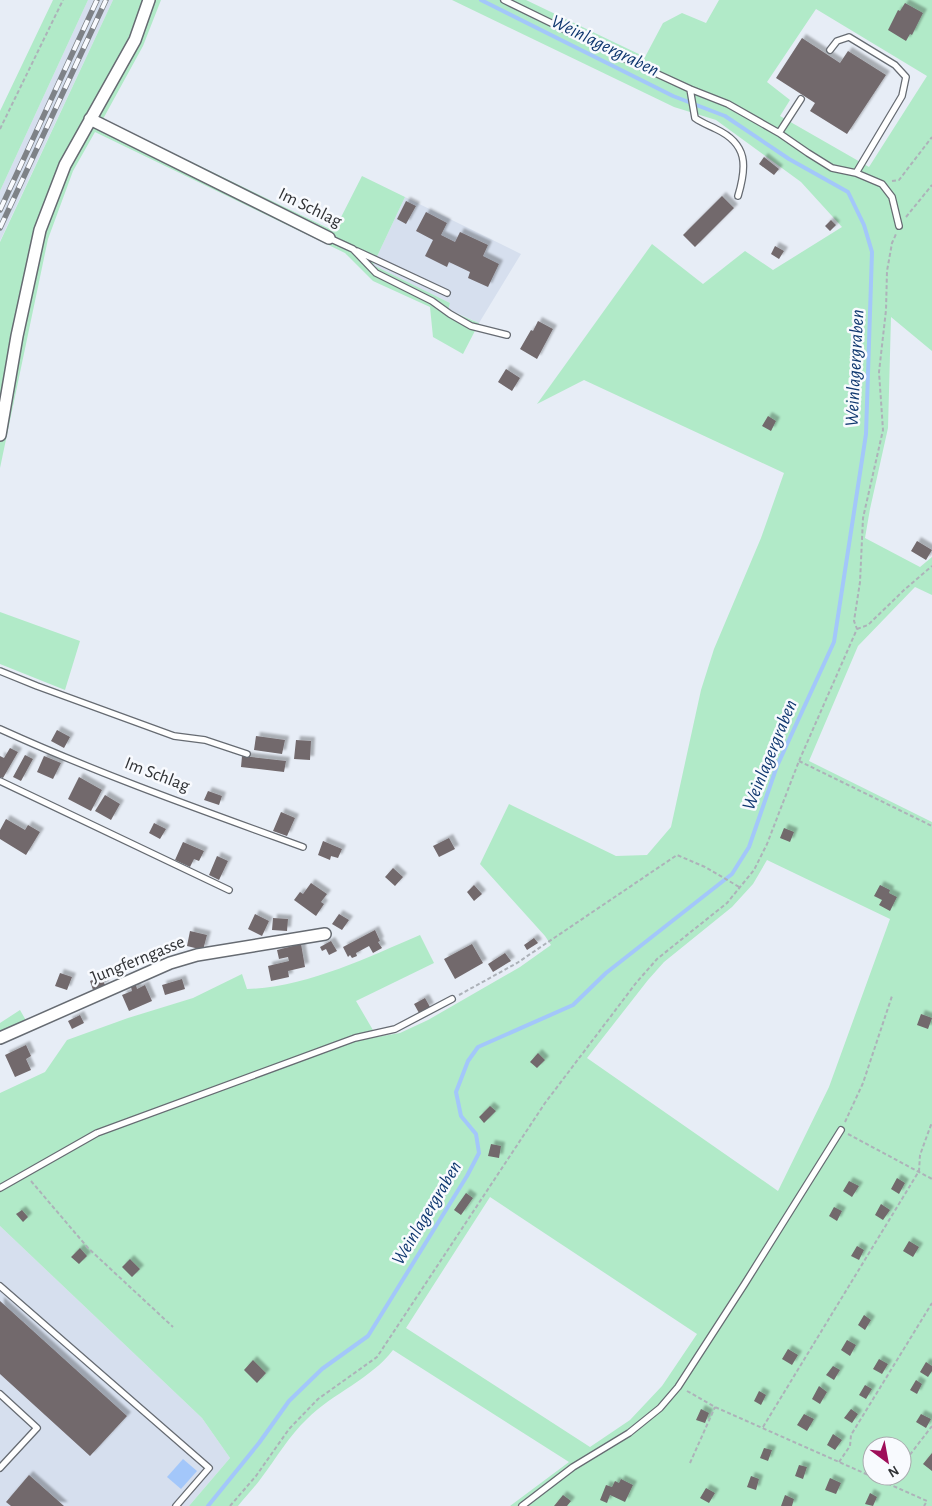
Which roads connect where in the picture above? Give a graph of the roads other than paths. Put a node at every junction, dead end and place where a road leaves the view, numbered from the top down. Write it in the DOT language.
graph roads {
  1 [pos="149,0"];
  2 [pos="504,0"];
  3 [pos="830,50"];
  4 [pos="690,89"];
  5 [pos="801,99"];
  6 [pos="90,120"];
  7 [pos="780,133"];
  8 [pos="856,173"];
  9 [pos="738,196"];
  10 [pos="899,226"];
  11 [pos="329,238"];
  12 [pos="353,249"];
  13 [pos="448,293"];
  14 [pos="508,334"];
  15 [pos="0,435"];
  16 [pos="0,671"];
  17 [pos="0,729"];
  18 [pos="246,754"];
  19 [pos="0,781"];
  20 [pos="303,847"];
  21 [pos="229,890"];
  22 [pos="325,934"];
  23 [pos="452,999"];
  24 [pos="0,1038"];
  25 [pos="841,1130"];
  26 [pos="0,1188"];
  27 [pos="0,1286"];
  28 [pos="0,1394"];
  29 [pos="0,1468"];
  30 [pos="176,1506"];
  31 [pos="522,1506"];
  1 -- 6 [label="street"];
  2 -- 4 [label="lane"];
  3 -- 8 [label="lane"];
  4 -- 7 [label="lane"];
  4 -- 9 [label="lane"];
  5 -- 7 [label="lane"];
  6 -- 11 [label="street, Im Schlag"];
  6 -- 15 [label="street"];
  7 -- 8 [label="lane"];
  8 -- 10 [label="lane"];
  11 -- 12 [label="lane, Im Schlag"];
  12 -- 13 [label="lane"];
  12 -- 14 [label="lane, Im Schlag"];
  16 -- 18 [label="lane"];
  17 -- 20 [label="lane, Im Schlag"];
  19 -- 21 [label="lane"];
  22 -- 24 [label="street, Jungferngasse"];
  23 -- 26 [label="lane"];
  25 -- 31 [label="lane"];
  27 -- 30 [label="lane"];
  28 -- 29 [label="lane"];
}
